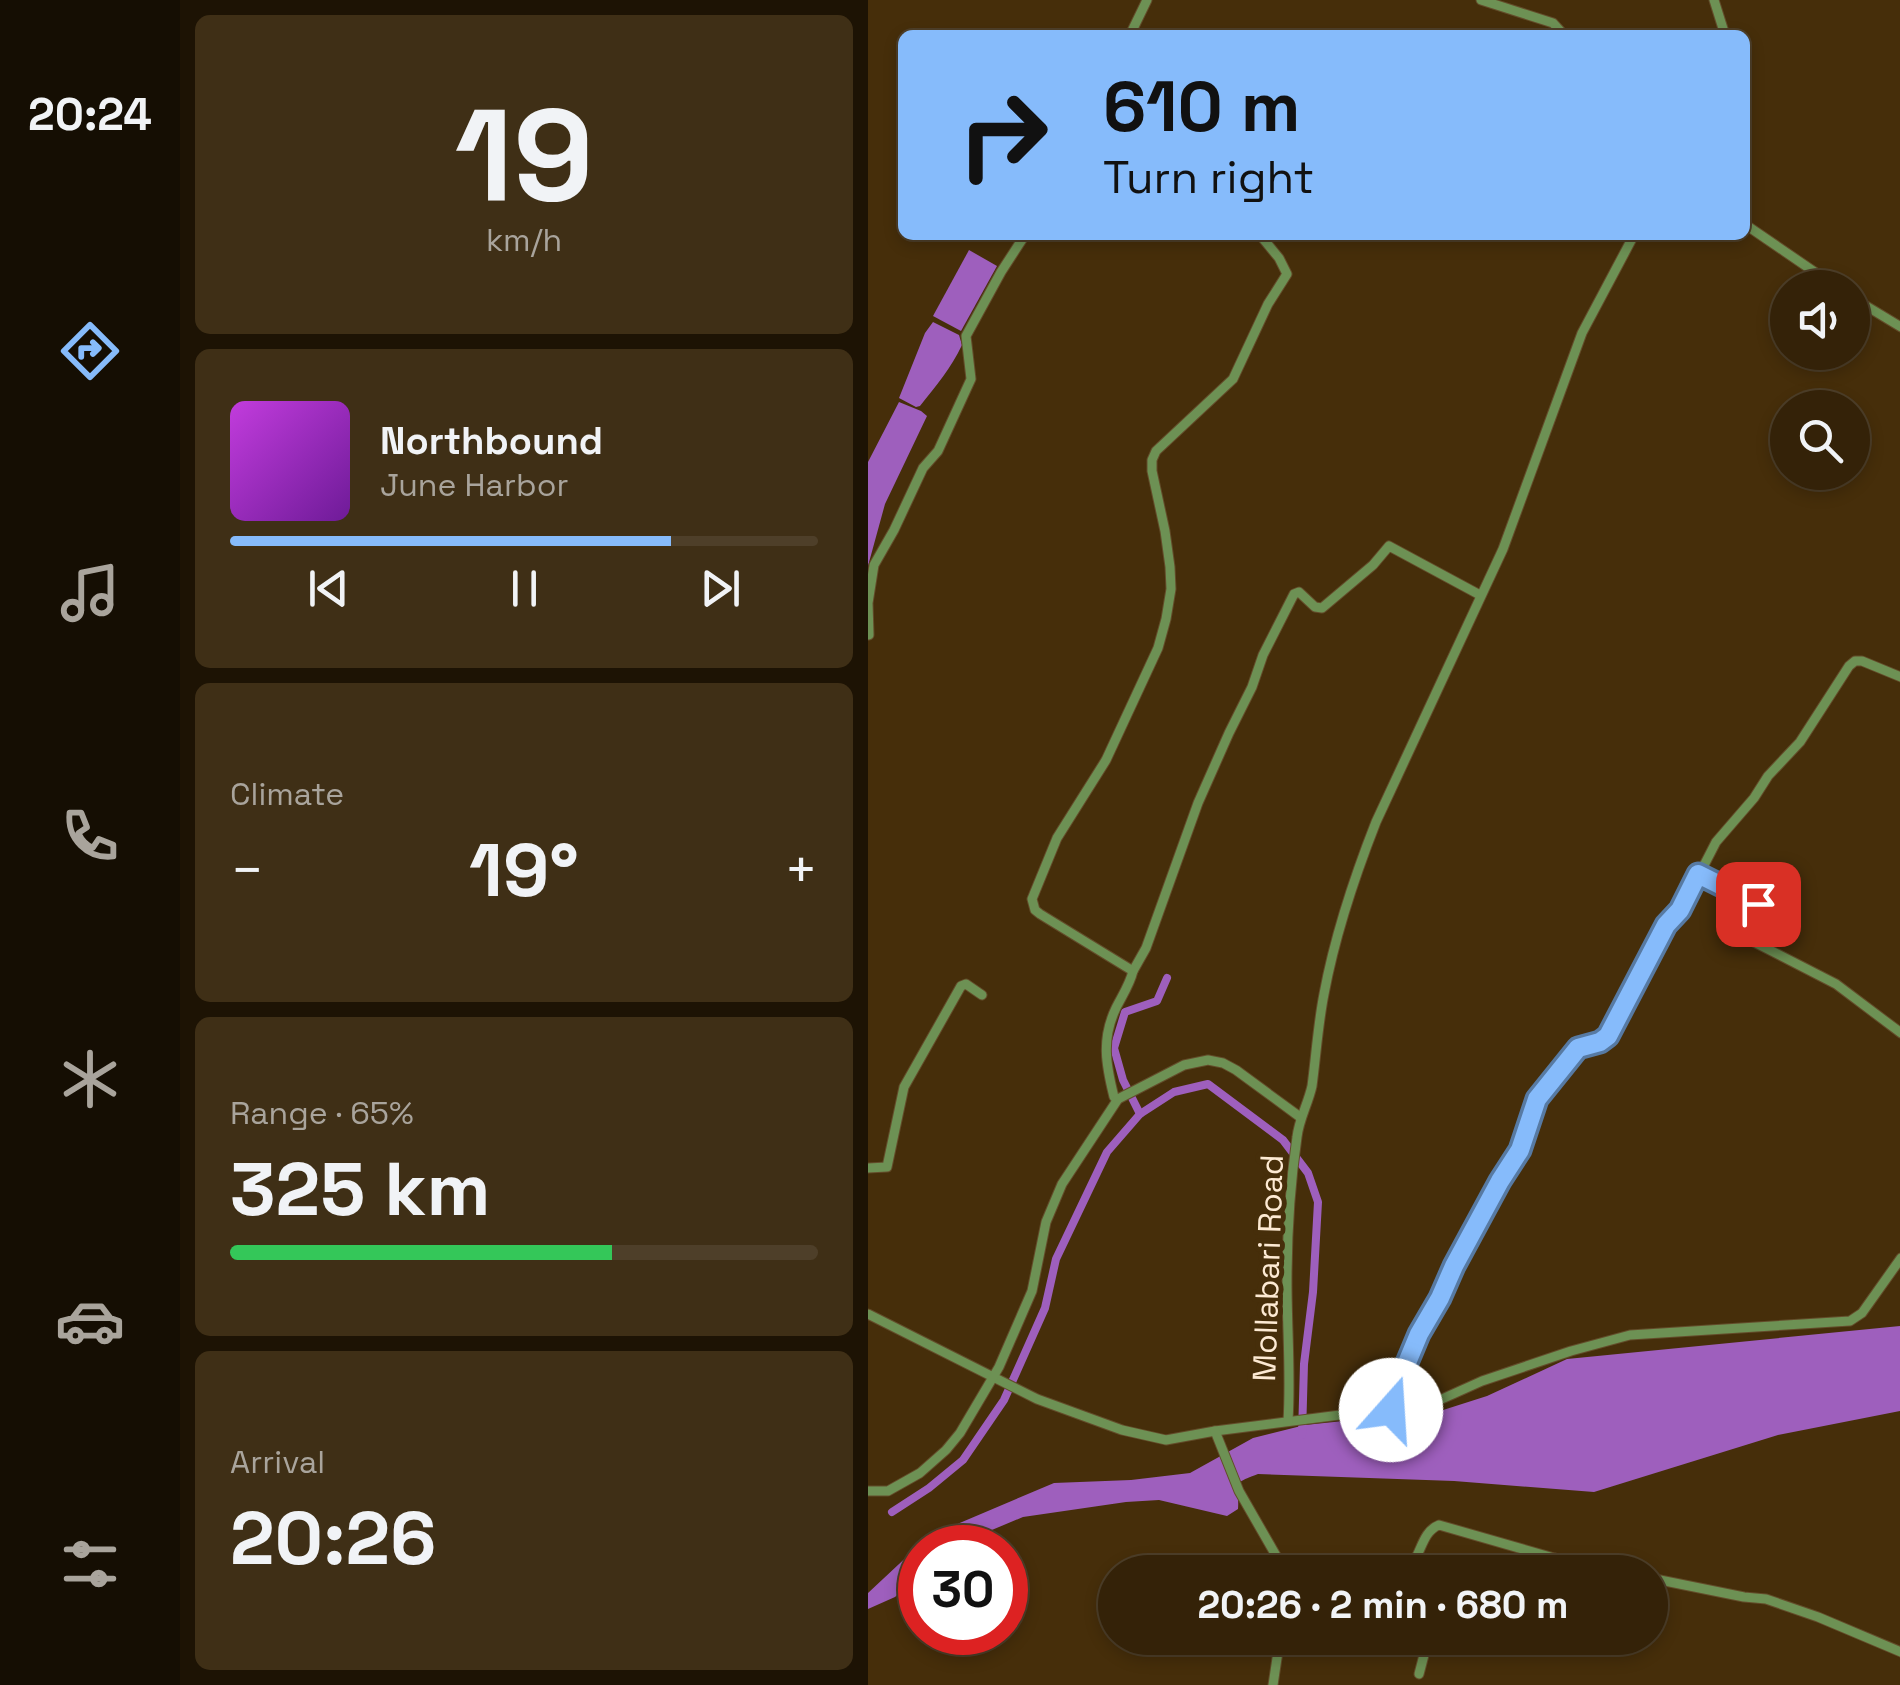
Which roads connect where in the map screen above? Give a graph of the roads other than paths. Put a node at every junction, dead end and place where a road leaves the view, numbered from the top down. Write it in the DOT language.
graph roads {
  1 [pos="1147,0"];
  2 [pos="1482,0"];
  3 [pos="1714,0"];
  4 [pos="1132,30"];
  5 [pos="1559,30"];
  6 [pos="1723,30"];
  7 [pos="1750,228"];
  8 [pos="1022,240"];
  9 [pos="1264,240"];
  10 [pos="1631,240"];
  11 [pos="1812,270"];
  12 [pos="1870,308"];
  13 [pos="1900,327"];
  14 [pos="1480,595"];
  15 [pos="868,603"];
  16 [pos="868,603"];
  17 [pos="869,634"];
  18 [pos="1900,677"];
  19 [pos="1698,874"];
  20 [pos="1133,971"];
  21 [pos="982,996"];
  22 [pos="1900,1033"];
  23 [pos="1119,1099"];
  24 [pos="1300,1117"];
  25 [pos="868,1168"];
  26 [pos="1900,1258"];
  27 [pos="868,1314"];
  28 [pos="995,1378"];
  29 [pos="1391,1410"];
  30 [pos="1297,1420"];
  31 [pos="1215,1431"];
  32 [pos="868,1491"];
  33 [pos="1276,1555"];
  34 [pos="1417,1555"];
  35 [pos="1544,1555"];
  36 [pos="1668,1582"];
  37 [pos="1900,1652"];
  38 [pos="1277,1655"];
  39 [pos="1424,1655"];
  40 [pos="1419,1674"];
  41 [pos="1273,1685"];
  1 -- 4 [label="street"];
  2 -- 5 [label="street"];
  3 -- 6 [label="street"];
  7 -- 11 [label="street"];
  8 -- 15 [label="street"];
  9 -- 20 [label="street"];
  10 -- 14 [label="street, Mollabari Road"];
  12 -- 13 [label="street"];
  14 -- 20 [label="street"];
  14 -- 24 [label="street, Mollabari Road"];
  16 -- 17 [label="street"];
  18 -- 19 [label="street"];
  19 -- 22 [label="street"];
  19 -- 29 [label="street"];
  20 -- 23 [label="street"];
  21 -- 25 [label="street"];
  23 -- 24 [label="street"];
  23 -- 28 [label="street"];
  24 -- 30 [label="street, Mollabari Road"];
  26 -- 29 [label="street"];
  27 -- 28 [label="street"];
  28 -- 31 [label="street"];
  28 -- 32 [label="street"];
  29 -- 30 [label="street"];
  30 -- 31 [label="street"];
  31 -- 33 [label="street"];
  34 -- 35 [label="street"];
  36 -- 37 [label="street"];
  38 -- 41 [label="street"];
  39 -- 40 [label="street"];
}
